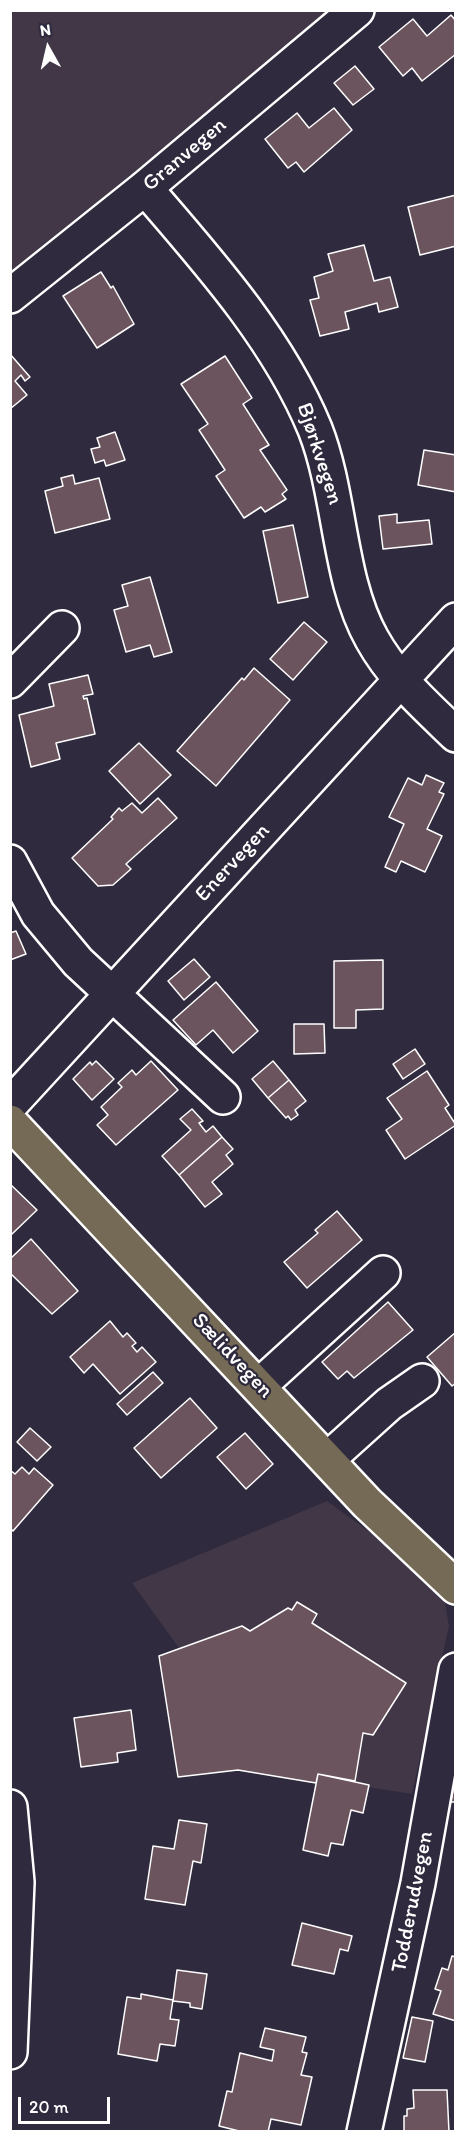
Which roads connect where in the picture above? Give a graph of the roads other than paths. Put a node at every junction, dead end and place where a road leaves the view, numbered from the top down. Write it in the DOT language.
graph roads {
  1 [pos="357,10"];
  2 [pos="145,188"];
  3 [pos="10,296"];
  4 [pos="456,620"];
  5 [pos="62,628"];
  6 [pos="10,681"];
  7 [pos="401,682"];
  8 [pos="456,735"];
  9 [pos="10,862"];
  10 [pos="113,994"];
  11 [pos="223,1097"];
  12 [pos="10,1105"];
  13 [pos="10,1122"];
  14 [pos="382,1273"];
  15 [pos="422,1381"];
  16 [pos="260,1385"];
  17 [pos="328,1459"];
  18 [pos="452,1576"];
  19 [pos="456,1670"];
  20 [pos="10,1807"];
  21 [pos="11,2016"];
  22 [pos="10,2052"];
  23 [pos="364,2132"];
  1 -- 2 [label="street, Granvegen"];
  2 -- 3 [label="street, Granvegen"];
  2 -- 7 [label="street, Bjørkvegen"];
  4 -- 7 [label="street, Enervegen"];
  5 -- 6 [label="street"];
  7 -- 8 [label="street, Bjørkvegen"];
  7 -- 10 [label="street, Enervegen"];
  9 -- 10 [label="street"];
  10 -- 11 [label="street"];
  10 -- 12 [label="street, Enervegen"];
  13 -- 16 [label="main road, Sælidvegen"];
  14 -- 16 [label="street"];
  15 -- 17 [label="street"];
  16 -- 17 [label="main road, Sælidvegen"];
  17 -- 18 [label="main road, Sælidvegen"];
  19 -- 23 [label="street, Todderudvegen"];
  20 -- 21 [label="street"];
  21 -- 22 [label="street"];
}
